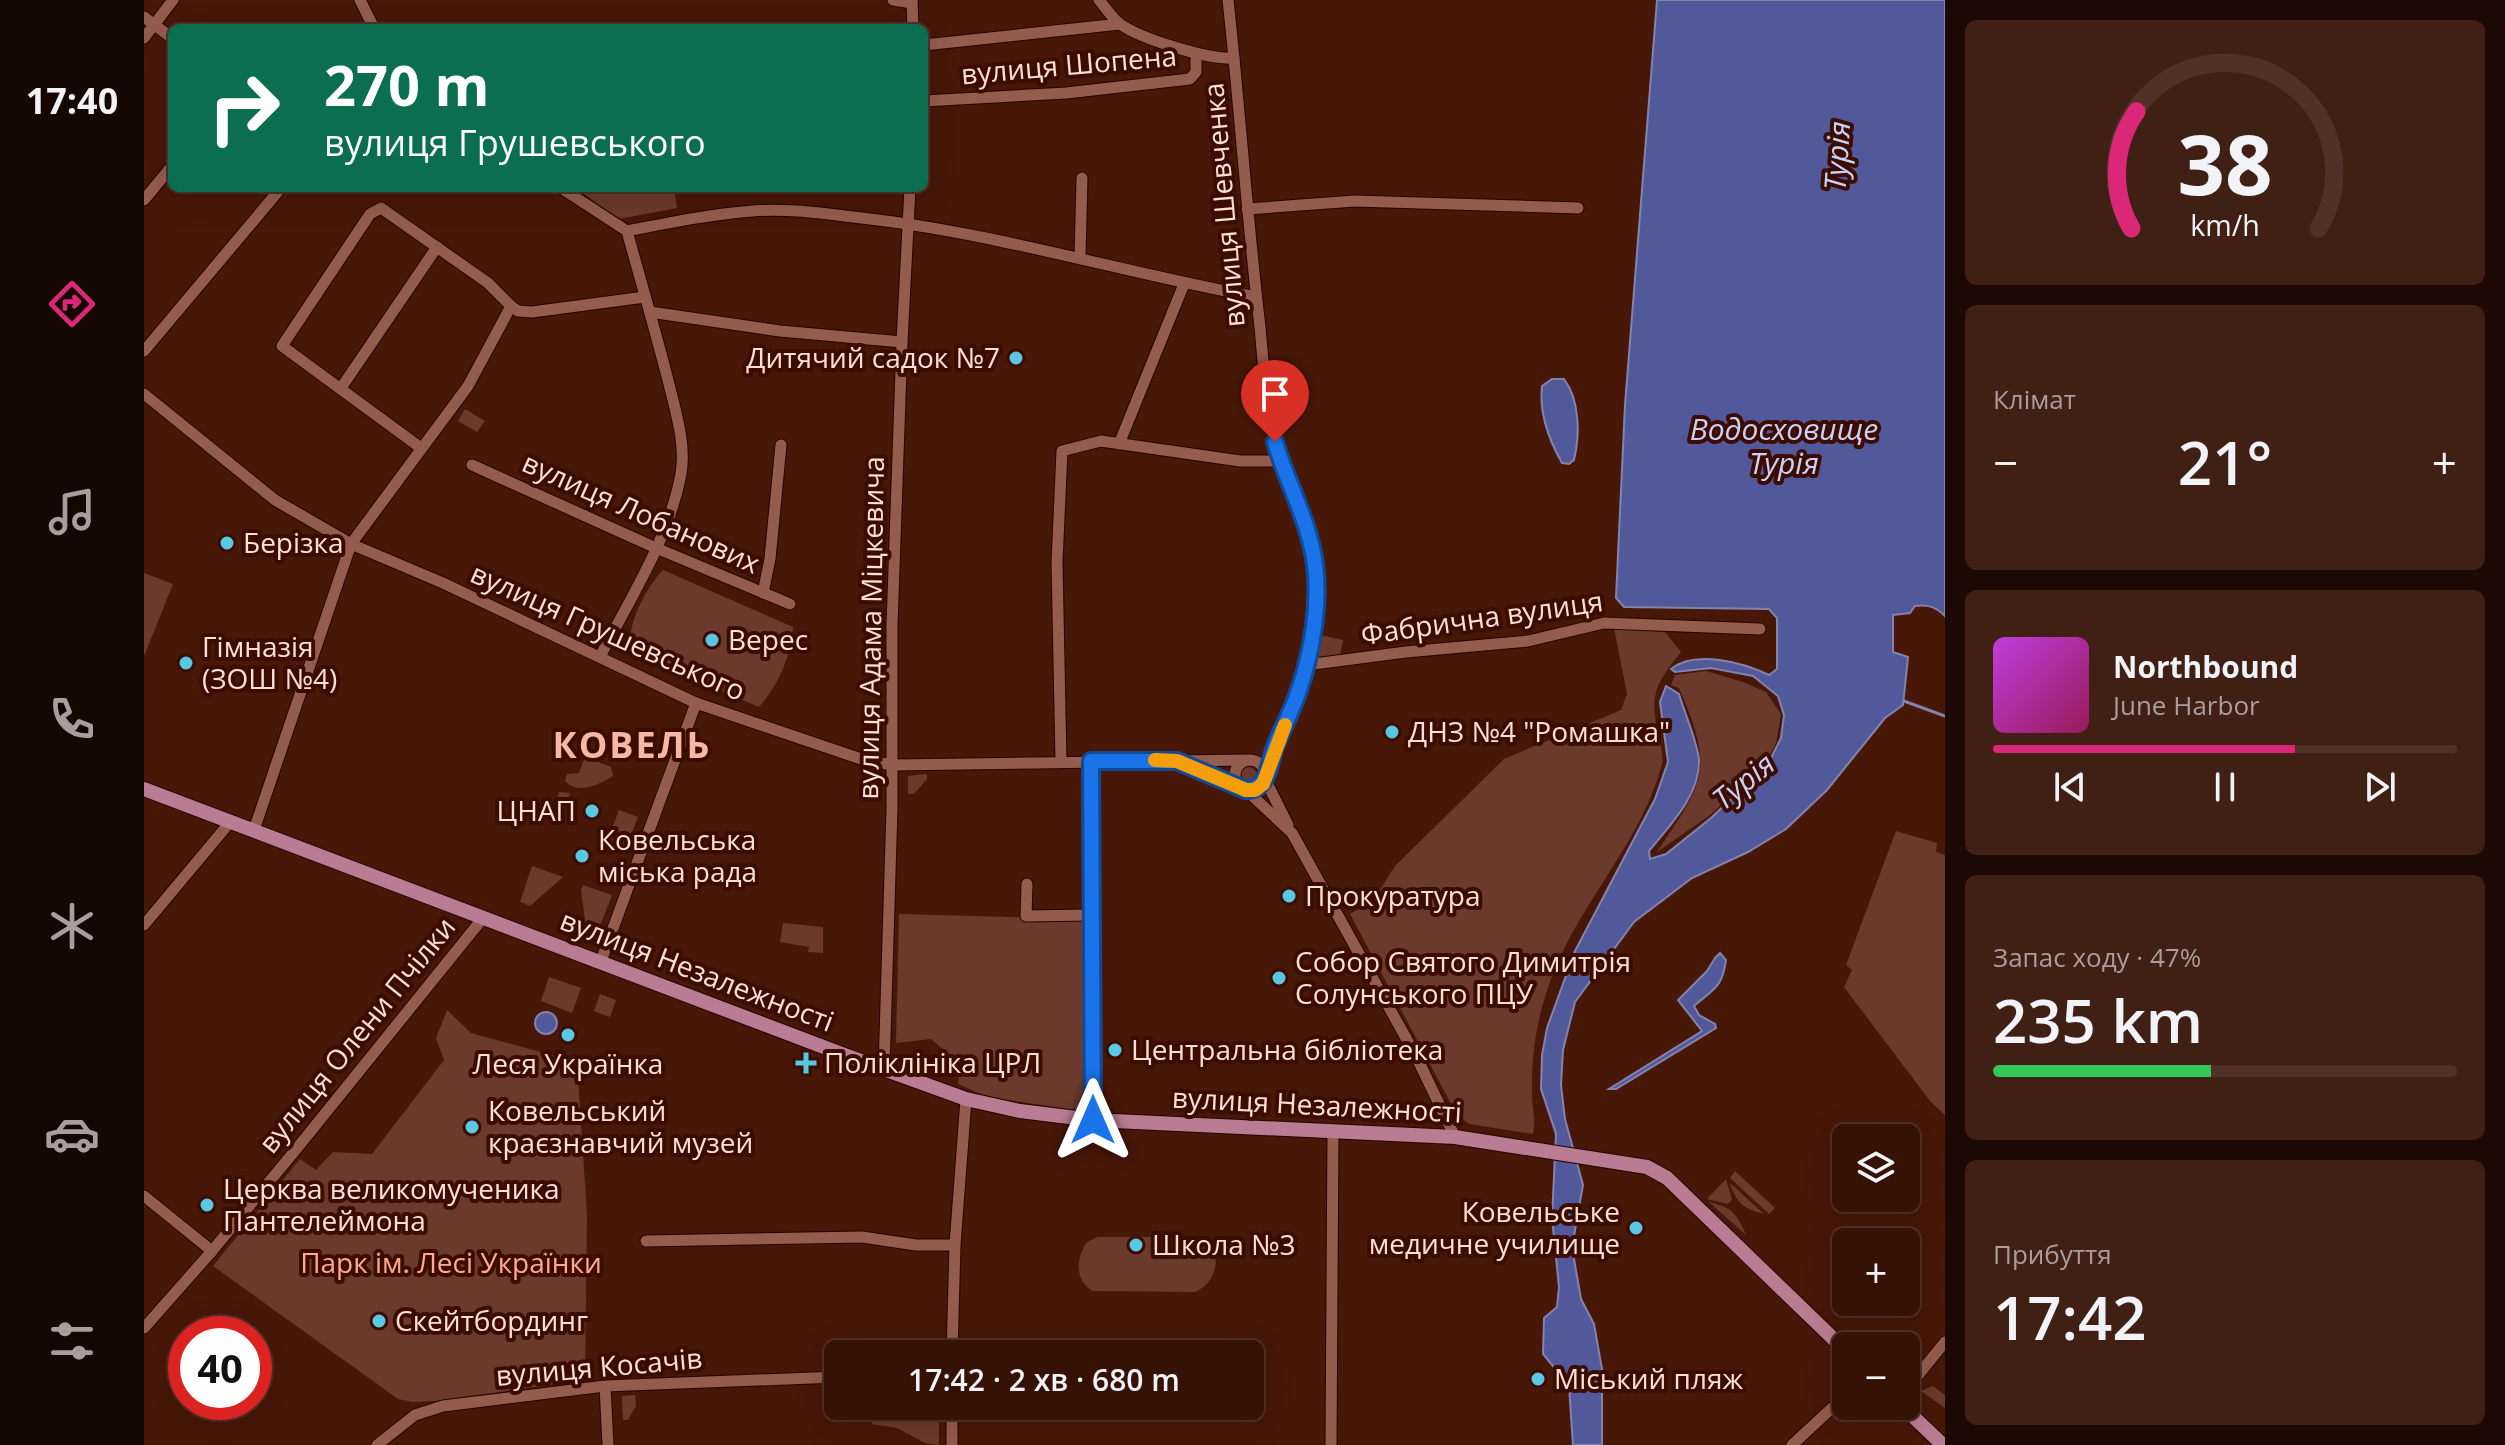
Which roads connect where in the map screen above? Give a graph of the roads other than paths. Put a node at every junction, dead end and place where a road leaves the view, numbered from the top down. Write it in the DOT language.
graph roads {
  1 [pos="173,0"];
  2 [pos="360,0"];
  3 [pos="893,0"];
  4 [pos="1099,0"];
  5 [pos="1228,0"];
  6 [pos="912,1"];
  7 [pos="149,21"];
  8 [pos="372,24"];
  9 [pos="913,24"];
  10 [pos="1120,24"];
  11 [pos="168,35"];
  12 [pos="144,38"];
  13 [pos="928,45"];
  14 [pos="1196,54"];
  15 [pos="1234,58"];
  16 [pos="928,101"];
  17 [pos="168,171"];
  18 [pos="1082,178"];
  19 [pos="278,192"];
  20 [pos="567,192"];
  21 [pos="910,192"];
  22 [pos="144,200"];
  23 [pos="1578,208"];
  24 [pos="1247,209"];
  25 [pos="909,223"];
  26 [pos="627,231"];
  27 [pos="437,247"];
  28 [pos="1080,258"];
  29 [pos="1184,284"];
  30 [pos="645,297"];
  31 [pos="1256,297"];
  32 [pos="511,306"];
  33 [pos="650,312"];
  34 [pos="902,342"];
  35 [pos="144,351"];
  36 [pos="341,388"];
  37 [pos="144,394"];
  38 [pos="1119,444"];
  39 [pos="781,445"];
  40 [pos="421,448"];
  41 [pos="1281,461"];
  42 [pos="472,465"];
  43 [pos="351,544"];
  44 [pos="656,548"];
  45 [pos="763,593"];
  46 [pos="790,604"];
  47 [pos="1760,629"];
  48 [pos="600,657"];
  49 [pos="1306,665"];
  50 [pos="696,703"];
  51 [pos="1275,746"];
  52 [pos="1249,760"];
  53 [pos="1061,761"];
  54 [pos="1091,761"];
  55 [pos="1177,761"];
  56 [pos="892,765"];
  57 [pos="1265,777"];
  58 [pos="144,789"];
  59 [pos="1244,789"];
  60 [pos="231,821"];
  61 [pos="254,830"];
  62 [pos="1292,833"];
  63 [pos="1027,884"];
  64 [pos="1091,915"];
  65 [pos="483,918"];
  66 [pos="144,925"];
  67 [pos="601,961"];
  68 [pos="884,1069"];
  69 [pos="966,1099"];
  70 [pos="1093,1120"];
  71 [pos="1333,1130"];
  72 [pos="1455,1137"];
  73 [pos="144,1196"];
  74 [pos="646,1241"];
  75 [pos="955,1245"];
  76 [pos="212,1251"];
  77 [pos="144,1328"];
  78 [pos="1832,1337"];
  79 [pos="952,1340"];
  80 [pos="1945,1342"];
  81 [pos="1920,1373"];
  82 [pos="824,1378"];
  83 [pos="605,1386"];
  84 [pos="1832,1408"];
  85 [pos="952,1420"];
  86 [pos="1917,1420"];
  87 [pos="377,1445"];
  88 [pos="608,1445"];
  89 [pos="952,1445"];
  90 [pos="1331,1445"];
  91 [pos="1792,1445"];
  92 [pos="1943,1445"];
  1 -- 7 [label="street"];
  2 -- 8 [label="street"];
  3 -- 6 [label="street"];
  4 -- 10 [label="street"];
  5 -- 15 [label="street, вулиця Шевченка"];
  6 -- 9 [label="street"];
  7 -- 11 [label="street"];
  7 -- 12 [label="street"];
  10 -- 13 [label="street"];
  10 -- 14 [label="street"];
  14 -- 15 [label="street"];
  14 -- 16 [label="street, вулиця Шопена"];
  15 -- 24 [label="street, вулиця Шевченка"];
  17 -- 22 [label="street"];
  18 -- 28 [label="street"];
  19 -- 35 [label="street"];
  20 -- 26 [label="street"];
  21 -- 25 [label="street, вулиця Адама Міцкевича"];
  23 -- 24 [label="street"];
  24 -- 31 [label="street, вулиця Шевченка"];
  25 -- 26 [label="street"];
  25 -- 28 [label="street"];
  25 -- 34 [label="street, вулиця Адама Міцкевича"];
  26 -- 30 [label="street"];
  27 -- 32 [label="street"];
  27 -- 36 [label="street"];
  27 -- 36 [label="street"];
  28 -- 29 [label="street"];
  29 -- 31 [label="street"];
  29 -- 38 [label="street"];
  30 -- 32 [label="street"];
  30 -- 33 [label="street"];
  31 -- 41 [label="street, вулиця Шевченка"];
  32 -- 40 [label="street"];
  33 -- 34 [label="street"];
  33 -- 44 [label="street"];
  34 -- 56 [label="street, вулиця Адама Міцкевича"];
  36 -- 40 [label="street"];
  37 -- 43 [label="street, вулиця Грушевського"];
  38 -- 41 [label="street"];
  38 -- 53 [label="street"];
  39 -- 45 [label="street"];
  40 -- 43 [label="street"];
  41 -- 49 [label="street, вулиця Шевченка"];
  42 -- 44 [label="street, вулиця Лобанових"];
  43 -- 48 [label="street, вулиця Грушевського"];
  43 -- 61 [label="street"];
  44 -- 45 [label="street, вулиця Лобанових"];
  44 -- 48 [label="street"];
  45 -- 46 [label="street, вулиця Лобанових"];
  47 -- 49 [label="street, Фабрична вулиця"];
  48 -- 50 [label="street, вулиця Грушевського"];
  49 -- 51 [label="street, вулиця Шевченка"];
  50 -- 56 [label="street, вулиця Грушевського"];
  50 -- 67 [label="street"];
  51 -- 52 [label="street"];
  51 -- 57 [label="street, вулиця Шевченка"];
  52 -- 55 [label="street"];
  52 -- 57 [label="street"];
  52 -- 59 [label="street"];
  53 -- 54 [label="street, вулиця Грушевського"];
  53 -- 56 [label="street, вулиця Грушевського"];
  54 -- 55 [label="street, вулиця Грушевського"];
  54 -- 64 [label="street"];
  55 -- 59 [label="street, вулиця Грушевського"];
  56 -- 68 [label="street, вулиця Адама Міцкевича"];
  57 -- 59 [label="street"];
  57 -- 62 [label="street"];
  58 -- 60 [label="main road, вулиця Незалежності"];
  59 -- 62 [label="street"];
  60 -- 61 [label="main road, вулиця Незалежності"];
  60 -- 66 [label="street"];
  61 -- 65 [label="main road, вулиця Незалежності"];
  62 -- 72 [label="street"];
  63 -- 64 [label="street"];
  64 -- 70 [label="street"];
  65 -- 67 [label="main road, вулиця Незалежності"];
  65 -- 76 [label="street, вулиця Олени Пчілки"];
  67 -- 68 [label="main road, вулиця Незалежності"];
  68 -- 69 [label="main road, вулиця Незалежності"];
  69 -- 70 [label="main road, вулиця Незалежності"];
  69 -- 75 [label="street"];
  70 -- 71 [label="main road, вулиця Незалежності"];
  71 -- 72 [label="main road, вулиця Незалежності"];
  71 -- 90 [label="street"];
  72 -- 78 [label="main road, вулиця Незалежності"];
  73 -- 76 [label="street"];
  74 -- 75 [label="street"];
  75 -- 79 [label="street"];
  76 -- 77 [label="street, вулиця Олени Пчілки"];
  80 -- 81 [label="street"];
  82 -- 83 [label="street, вулиця Косачів"];
  83 -- 87 [label="street, вулиця Косачів"];
  83 -- 88 [label="street"];
  84 -- 91 [label="street"];
  85 -- 89 [label="street"];
  86 -- 92 [label="main road"];
}
